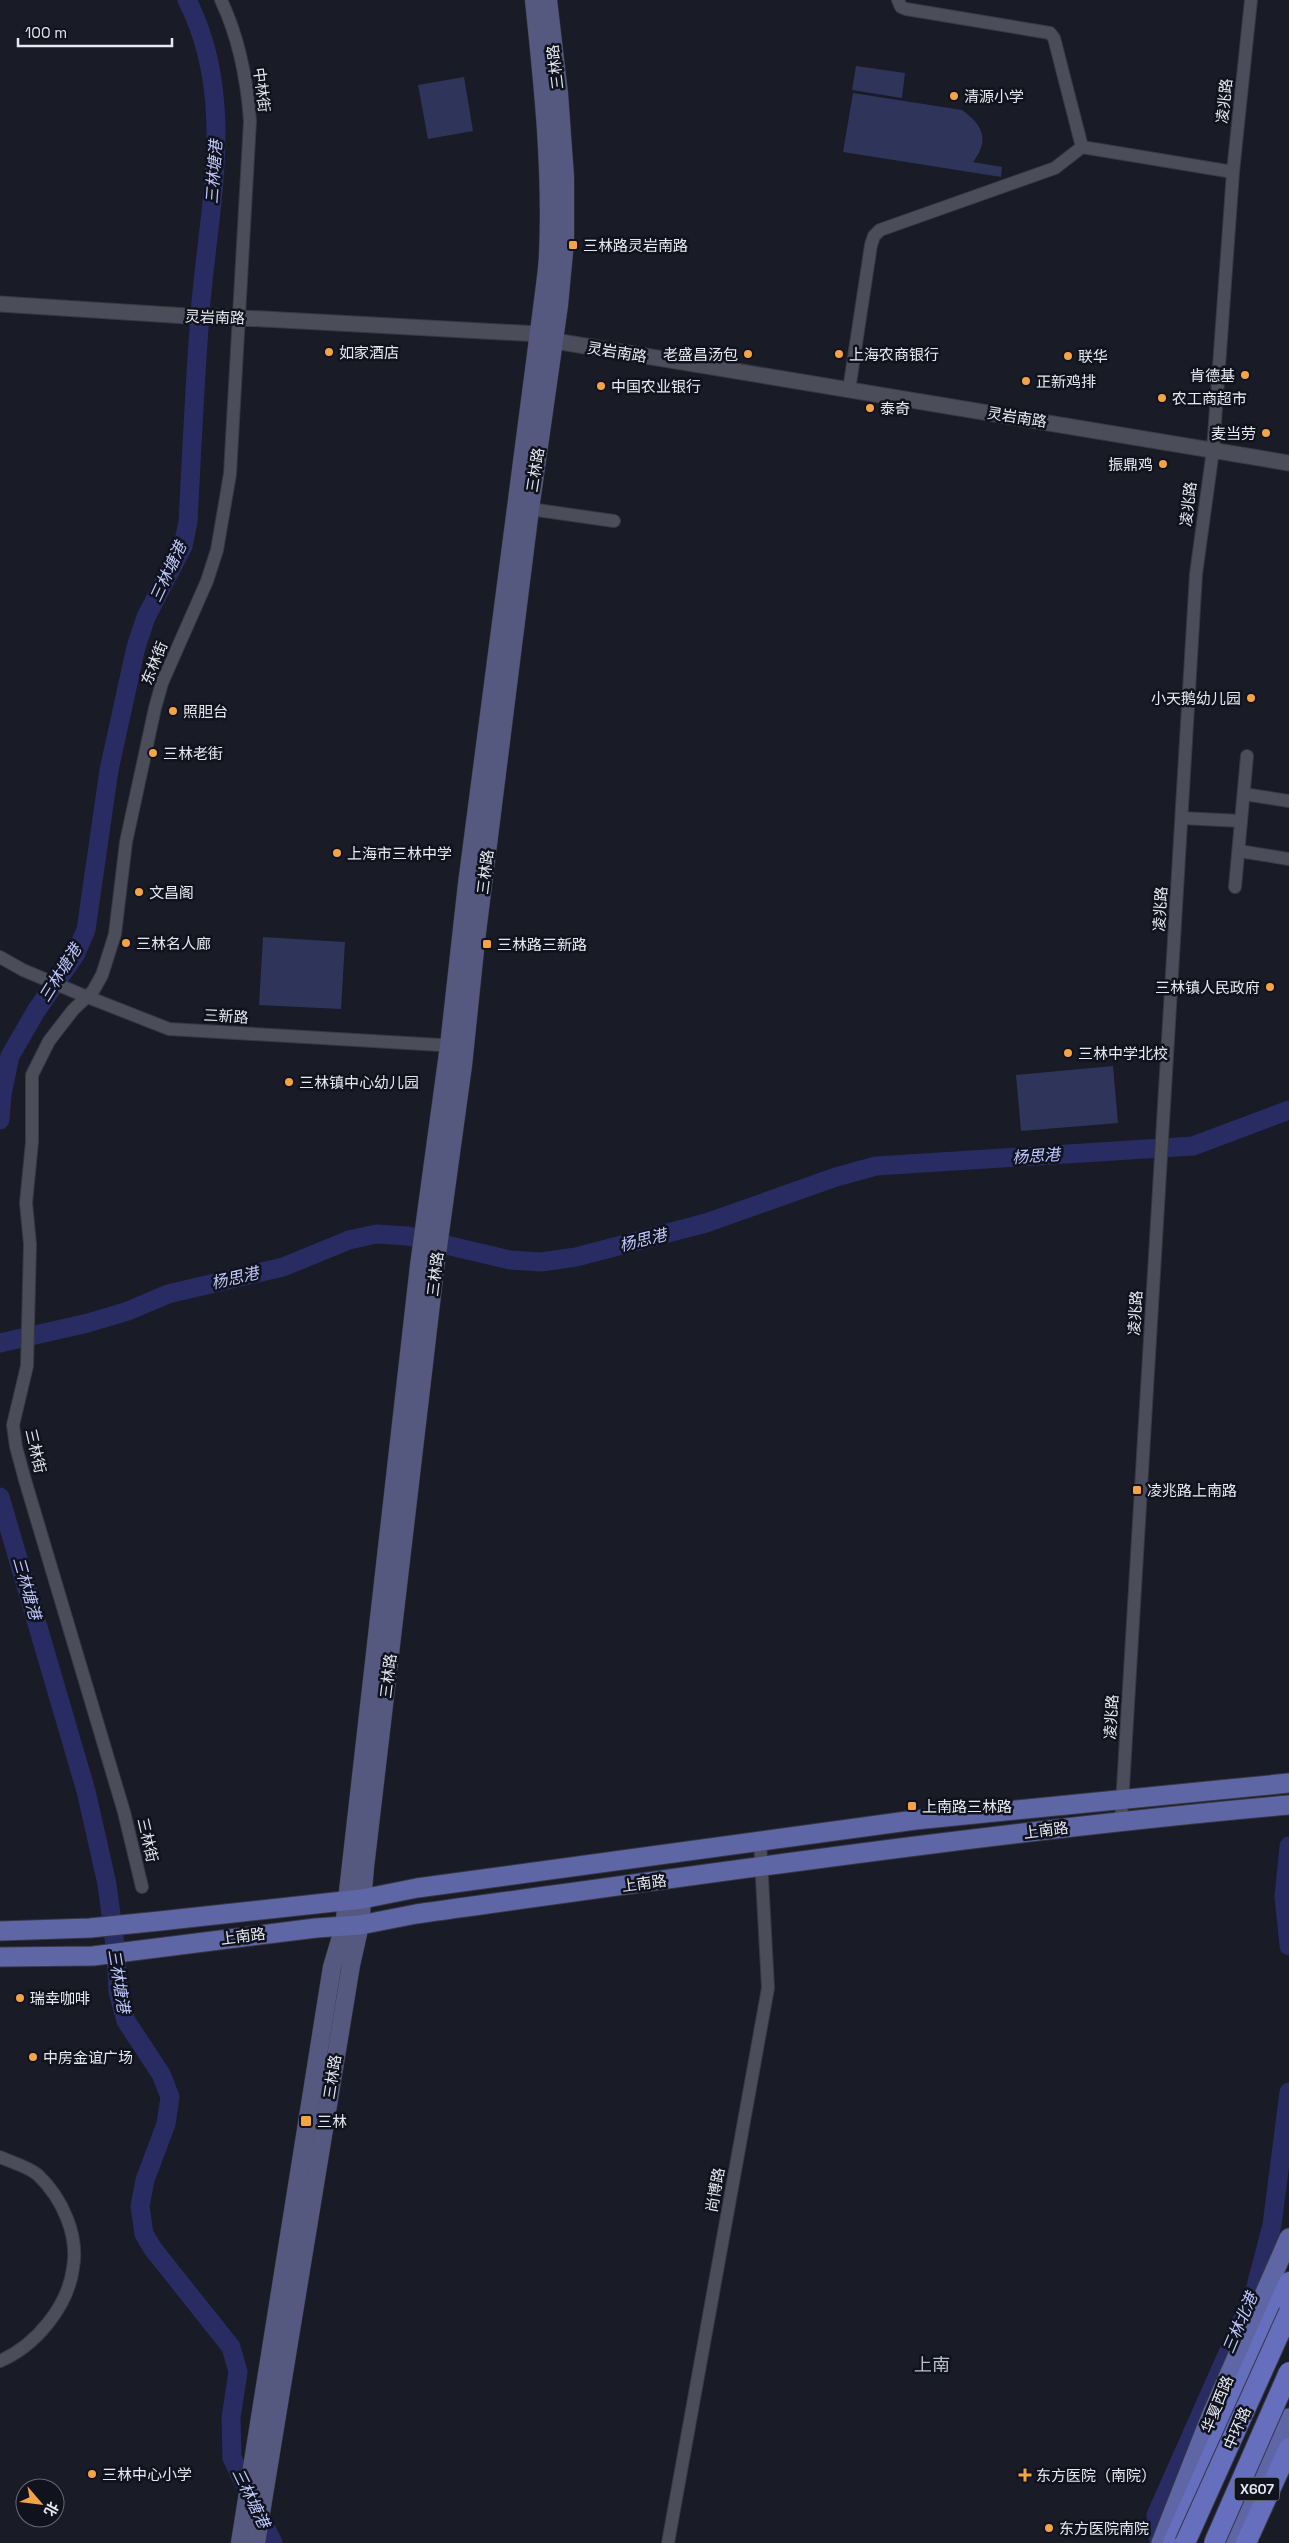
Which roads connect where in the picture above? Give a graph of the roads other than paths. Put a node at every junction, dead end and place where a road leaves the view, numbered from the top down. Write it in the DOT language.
graph roads {
  1 [pos="221,0"];
  2 [pos="534,0"];
  3 [pos="548,0"];
  4 [pos="898,0"];
  5 [pos="1252,0"];
  6 [pos="1082,147"];
  7 [pos="1233,172"];
  8 [pos="0,304"];
  9 [pos="538,334"];
  10 [pos="238,338"];
  11 [pos="555,341"];
  12 [pos="849,390"];
  13 [pos="1213,450"];
  14 [pos="1289,463"];
  15 [pos="530,509"];
  16 [pos="614,521"];
  17 [pos="1248,756"];
  18 [pos="1244,794"];
  19 [pos="1289,801"];
  20 [pos="1182,818"];
  21 [pos="1241,821"];
  22 [pos="1238,851"];
  23 [pos="1289,859"];
  24 [pos="1235,887"];
  25 [pos="0,957"];
  26 [pos="83,996"];
  27 [pos="457,1046"];
  28 [pos="1283,1784"];
  29 [pos="1122,1798"];
  30 [pos="1282,1805"];
  31 [pos="1121,1821"];
  32 [pos="760,1841"];
  33 [pos="761,1866"];
  34 [pos="142,1887"];
  35 [pos="355,1899"];
  36 [pos="352,1926"];
  37 [pos="0,1931"];
  38 [pos="0,1957"];
  39 [pos="0,2157"];
  40 [pos="1289,2238"];
  41 [pos="1289,2282"];
  42 [pos="1289,2300"];
  43 [pos="1289,2312"];
  44 [pos="0,2361"];
  45 [pos="1289,2372"];
  46 [pos="1231,2428"];
  47 [pos="1287,2434"];
  48 [pos="1289,2472"];
  49 [pos="240,2543"];
  50 [pos="256,2543"];
  51 [pos="668,2543"];
  52 [pos="1162,2543"];
  53 [pos="1173,2543"];
  54 [pos="1178,2543"];
  55 [pos="1185,2543"];
  56 [pos="1214,2543"];
  57 [pos="1233,2543"];
  58 [pos="1246,2543"];
  59 [pos="1256,2543"];
  1 -- 10 [label="street, 中林街"];
  2 -- 9 [label="main road, 三林路"];
  3 -- 11 [label="main road, 三林路"];
  4 -- 6 [label="street"];
  5 -- 7 [label="street, 凌兆路"];
  6 -- 7 [label="street"];
  6 -- 12 [label="street"];
  7 -- 13 [label="street, 凌兆路"];
  8 -- 9 [label="street, 灵岩南路, bridge"];
  9 -- 11 [label="street, 灵岩南路"];
  9 -- 27 [label="main road, 三林路"];
  10 -- 26 [label="street, 东林街"];
  11 -- 12 [label="street, 灵岩南路"];
  11 -- 15 [label="main road, 三林路"];
  12 -- 13 [label="street, 灵岩南路"];
  13 -- 14 [label="street, 灵岩南路"];
  13 -- 20 [label="street, 凌兆路"];
  15 -- 16 [label="street"];
  15 -- 27 [label="main road, 三林路"];
  17 -- 18 [label="street"];
  18 -- 19 [label="street"];
  18 -- 21 [label="street"];
  20 -- 21 [label="street"];
  20 -- 29 [label="street, 凌兆路"];
  21 -- 22 [label="street"];
  22 -- 23 [label="street"];
  22 -- 24 [label="street"];
  25 -- 26 [label="street, 三新路"];
  26 -- 27 [label="street, 三新路"];
  26 -- 34 [label="street, 三林街"];
  27 -- 35 [label="main road, 三林路"];
  28 -- 29 [label="main road, 上南路"];
  29 -- 31 [label="street, 凌兆路"];
  29 -- 32 [label="main road, 上南路"];
  30 -- 31 [label="main road, 上南路"];
  31 -- 33 [label="main road, 上南路"];
  32 -- 33 [label="street, 尚博路"];
  32 -- 35 [label="main road, 上南路"];
  33 -- 36 [label="main road, 上南路"];
  33 -- 51 [label="street, 尚博路"];
  35 -- 36 [label="main road, 三林路"];
  35 -- 37 [label="main road, 上南路"];
  36 -- 38 [label="main road, 上南路"];
  36 -- 49 [label="main road, 三林路"];
  36 -- 50 [label="main road, 三林路"];
  39 -- 44 [label="street"];
  40 -- 52 [label="main road, 华夏西路"];
  41 -- 53 [label="highway"];
  42 -- 46 [label="main road, 华夏西路"];
  43 -- 55 [label="highway, 中环路, bridge"];
  45 -- 56 [label="highway, 中环路, bridge"];
  46 -- 47 [label="street"];
  46 -- 54 [label="main road, 华夏西路"];
  47 -- 57 [label="main road, X607"];
  47 -- 58 [label="highway"];
  48 -- 59 [label="main road"];
}
